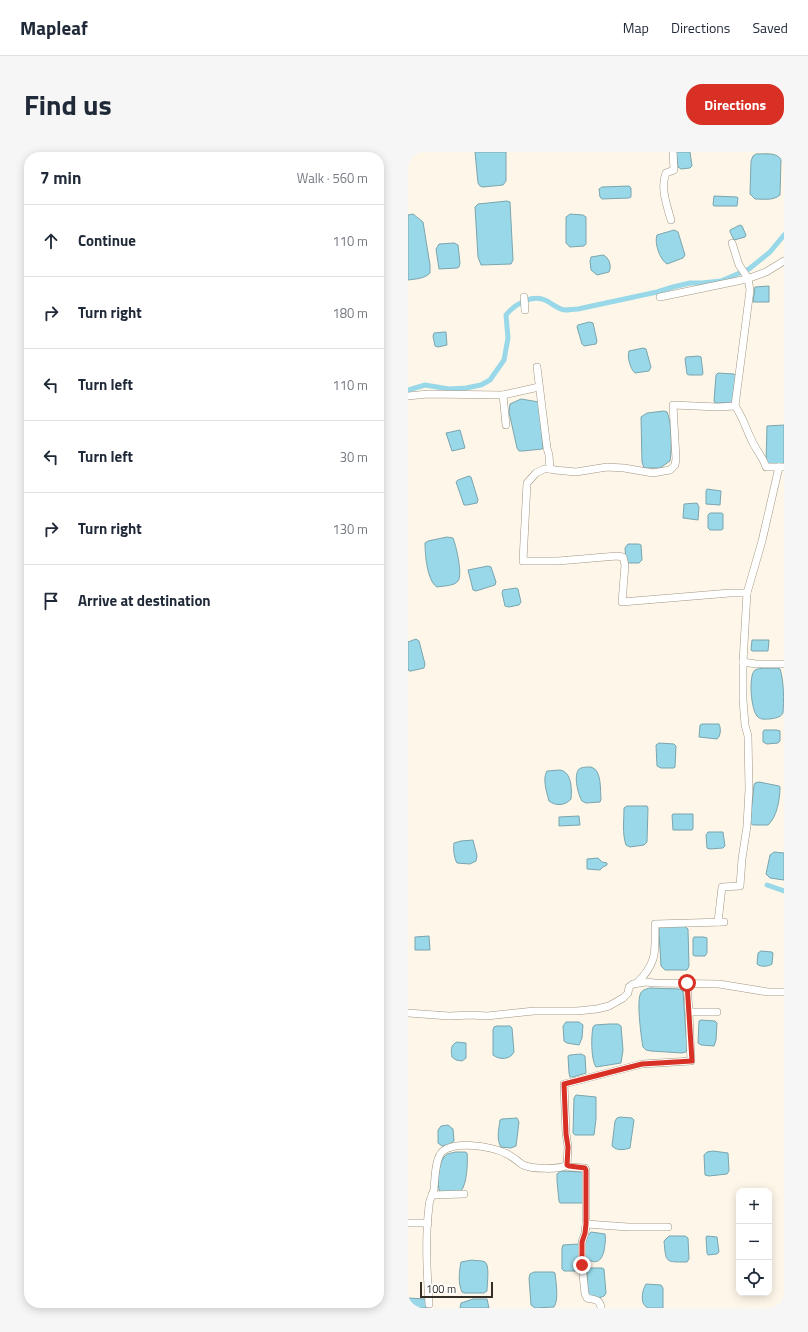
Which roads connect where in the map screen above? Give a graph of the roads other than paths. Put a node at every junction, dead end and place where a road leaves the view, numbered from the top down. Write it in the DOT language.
graph roads {
  1 [pos="673,152"];
  2 [pos="671,220"];
  3 [pos="732,243"];
  4 [pos="784,261"];
  5 [pos="748,276"];
  6 [pos="524,297"];
  7 [pos="660,297"];
  8 [pos="525,310"];
  9 [pos="537,367"];
  10 [pos="540,387"];
  11 [pos="502,395"];
  12 [pos="408,396"];
  13 [pos="735,406"];
  14 [pos="506,425"];
  15 [pos="782,467"];
  16 [pos="550,469"];
  17 [pos="747,593"];
  18 [pos="743,662"];
  19 [pos="784,664"];
  20 [pos="637,983"];
  21 [pos="687,983"];
  22 [pos="784,992"];
  23 [pos="689,1012"];
  24 [pos="717,1012"];
  25 [pos="408,1013"];
  26 [pos="567,1165"];
  27 [pos="464,1194"];
  28 [pos="432,1195"];
  29 [pos="408,1223"];
  30 [pos="428,1223"];
  31 [pos="586,1224"];
  32 [pos="668,1227"];
  33 [pos="430,1304"];
  34 [pos="601,1308"];
  1 -- 2 [label="street"];
  3 -- 5 [label="street"];
  4 -- 5 [label="street"];
  5 -- 7 [label="street"];
  5 -- 13 [label="street"];
  6 -- 8 [label="street"];
  9 -- 10 [label="street"];
  10 -- 11 [label="street"];
  10 -- 16 [label="street"];
  11 -- 12 [label="street"];
  11 -- 14 [label="street"];
  13 -- 15 [label="street"];
  13 -- 16 [label="street"];
  15 -- 17 [label="street"];
  16 -- 17 [label="street"];
  17 -- 18 [label="street"];
  18 -- 19 [label="street"];
  18 -- 20 [label="street"];
  20 -- 21 [label="street"];
  20 -- 25 [label="street"];
  21 -- 22 [label="street"];
  21 -- 23 [label="street"];
  23 -- 24 [label="street"];
  23 -- 26 [label="street"];
  26 -- 28 [label="street"];
  26 -- 31 [label="street"];
  27 -- 28 [label="street"];
  28 -- 30 [label="street"];
  29 -- 30 [label="street"];
  30 -- 33 [label="street"];
  31 -- 32 [label="street"];
  31 -- 34 [label="street"];
}
